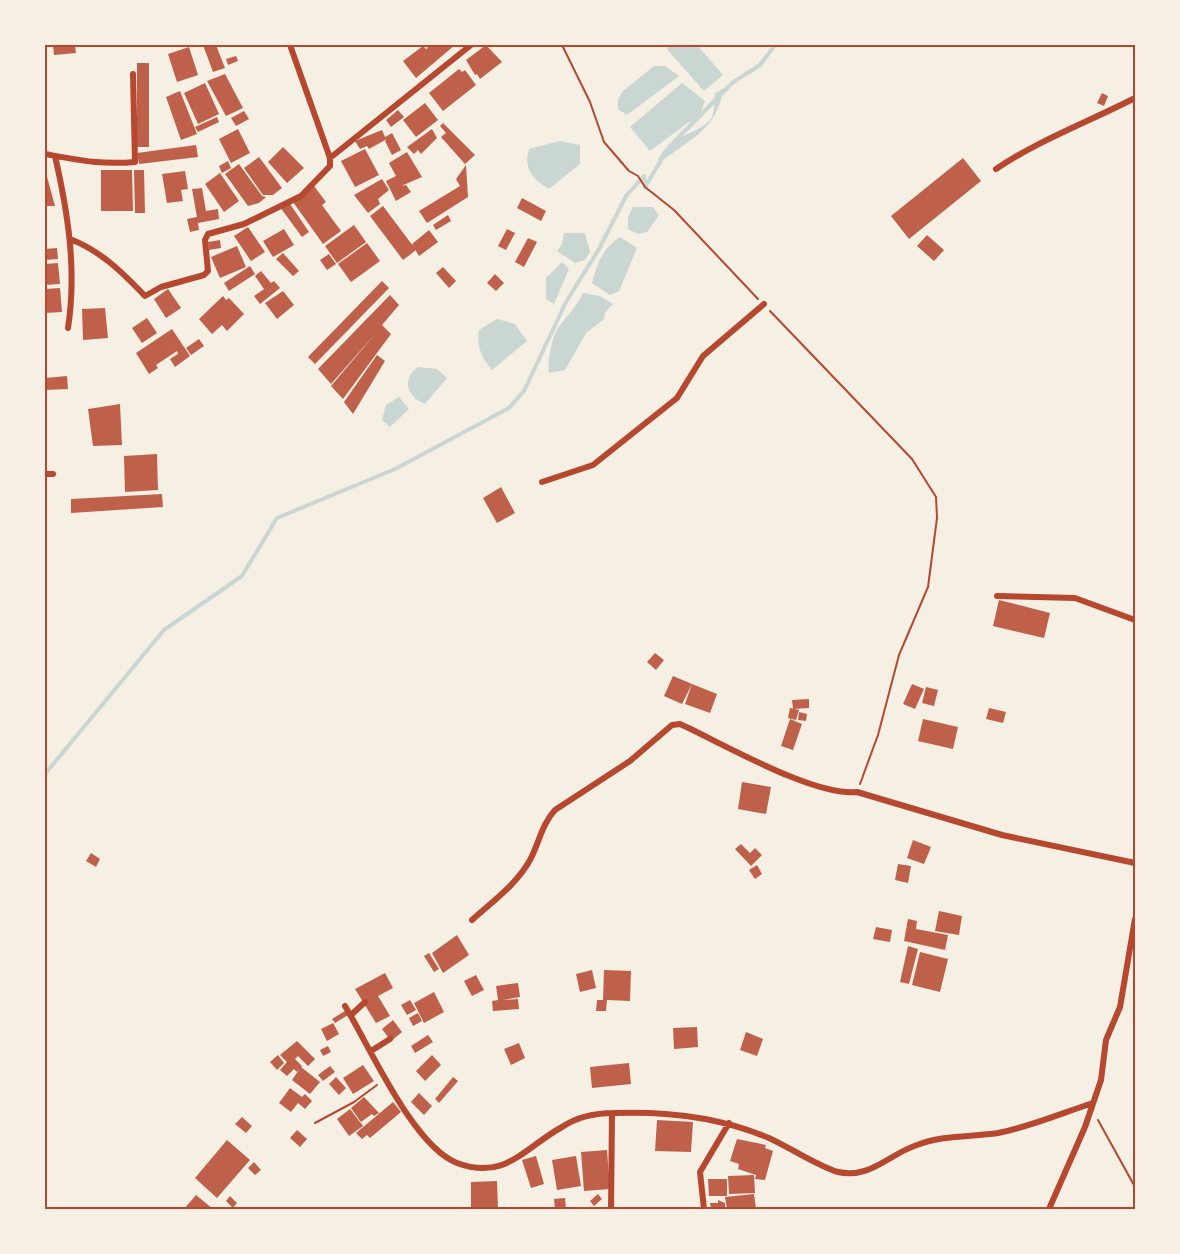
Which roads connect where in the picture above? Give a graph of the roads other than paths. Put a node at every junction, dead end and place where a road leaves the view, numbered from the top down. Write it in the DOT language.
graph roads {
  1 [pos="290,45"];
  2 [pos="471,45"];
  3 [pos="133,74"];
  4 [pos="1135,98"];
  5 [pos="45,154"];
  6 [pos="55,156"];
  7 [pos="330,158"];
  8 [pos="996,169"];
  9 [pos="70,239"];
  10 [pos="764,304"];
  11 [pos="69,328"];
  12 [pos="45,474"];
  13 [pos="53,474"];
  14 [pos="542,482"];
  15 [pos="997,596"];
  16 [pos="1135,620"];
  17 [pos="1135,864"];
  18 [pos="1135,919"];
  19 [pos="472,920"];
  20 [pos="365,1002"];
  21 [pos="345,1006"];
  22 [pos="351,1015"];
  23 [pos="390,1039"];
  24 [pos="372,1051"];
  25 [pos="1093,1102"];
  26 [pos="612,1113"];
  27 [pos="729,1123"];
  28 [pos="611,1209"];
  29 [pos="704,1209"];
  30 [pos="1049,1209"];
  1 -- 7 [label="street"];
  2 -- 7 [label="street"];
  3 -- 6 [label="street"];
  4 -- 8 [label="street"];
  5 -- 6 [label="street"];
  6 -- 9 [label="street"];
  7 -- 9 [label="street"];
  9 -- 11 [label="street"];
  10 -- 14 [label="street"];
  12 -- 13 [label="street"];
  15 -- 16 [label="street"];
  17 -- 19 [label="street"];
  18 -- 25 [label="street"];
  20 -- 22 [label="street"];
  21 -- 22 [label="street"];
  22 -- 24 [label="street"];
  23 -- 24 [label="street"];
  24 -- 26 [label="street"];
  25 -- 27 [label="street"];
  25 -- 30 [label="street"];
  26 -- 27 [label="street"];
  26 -- 28 [label="street"];
  27 -- 29 [label="street"];
}
